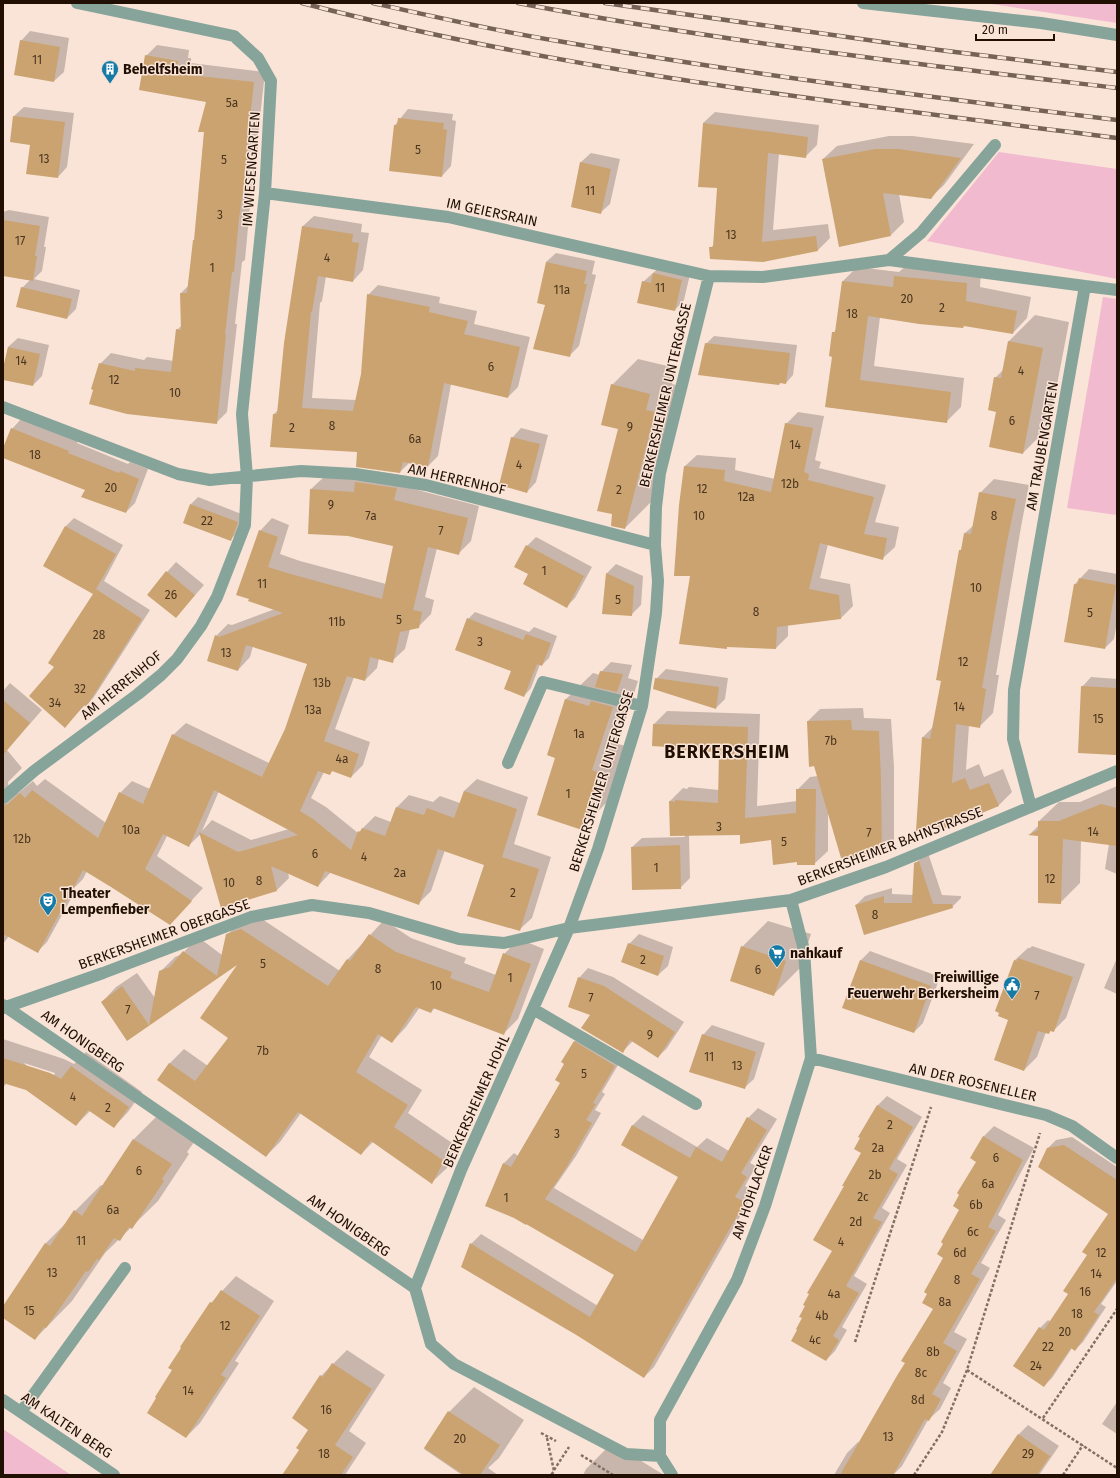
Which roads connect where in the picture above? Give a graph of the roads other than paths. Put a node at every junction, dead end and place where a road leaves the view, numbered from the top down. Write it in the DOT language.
graph roads {
  1 [pos="77,3"];
  2 [pos="863,3"];
  3 [pos="1117,35"];
  4 [pos="995,145"];
  5 [pos="266,193"];
  6 [pos="889,260"];
  7 [pos="709,276"];
  8 [pos="1085,286"];
  9 [pos="1117,290"];
  10 [pos="3,407"];
  11 [pos="248,477"];
  12 [pos="655,545"];
  13 [pos="642,706"];
  14 [pos="508,763"];
  15 [pos="1117,771"];
  16 [pos="3,798"];
  17 [pos="1031,807"];
  18 [pos="791,900"];
  19 [pos="569,928"];
  20 [pos="4,1006"];
  21 [pos="533,1009"];
  22 [pos="811,1058"];
  23 [pos="696,1104"];
  24 [pos="1117,1158"];
  25 [pos="125,1268"];
  26 [pos="415,1288"];
  27 [pos="3,1400"];
  28 [pos="21,1412"];
  29 [pos="660,1456"];
  30 [pos="114,1475"];
  31 [pos="672,1475"];
  1 -- 5 [label="street, IM WIESENGARTEN"];
  2 -- 3 [label="street"];
  4 -- 6 [label="street"];
  5 -- 7 [label="street, IM GEIERSRAIN"];
  5 -- 11 [label="street, IM WIESENGARTEN"];
  6 -- 7 [label="street"];
  6 -- 8 [label="street"];
  7 -- 12 [label="street, BERKERSHEIMER UNTERGASSE"];
  8 -- 9 [label="street"];
  8 -- 17 [label="street, AM TRAUBENGARTEN"];
  10 -- 11 [label="street, AM HERRENHOF"];
  11 -- 12 [label="street, AM HERRENHOF"];
  11 -- 16 [label="street, AM HERRENHOF"];
  12 -- 13 [label="street, BERKERSHEIMER UNTERGASSE"];
  13 -- 14 [label="street"];
  13 -- 19 [label="street, BERKERSHEIMER UNTERGASSE"];
  15 -- 17 [label="street, BERKERSHEIMER BAHNSTRASSE"];
  17 -- 18 [label="street, BERKERSHEIMER BAHNSTRASSE"];
  18 -- 19 [label="street, BERKERSHEIMER BAHNSTRASSE"];
  18 -- 22 [label="street, AM HOHLACKER"];
  19 -- 20 [label="street, BERKERSHEIMER OBERGASSE"];
  19 -- 21 [label="street, BERKERSHEIMER HOHL"];
  20 -- 26 [label="street, AM HONIGBERG"];
  21 -- 23 [label="street"];
  21 -- 26 [label="street, BERKERSHEIMER HOHL"];
  22 -- 24 [label="street, AN DER ROSENELLER"];
  22 -- 29 [label="street, AM HOHLACKER"];
  25 -- 28 [label="street"];
  26 -- 29 [label="street"];
  27 -- 28 [label="street, AM KALTEN BERG"];
  28 -- 30 [label="street, AM KALTEN BERG"];
  29 -- 31 [label="street"];
}
